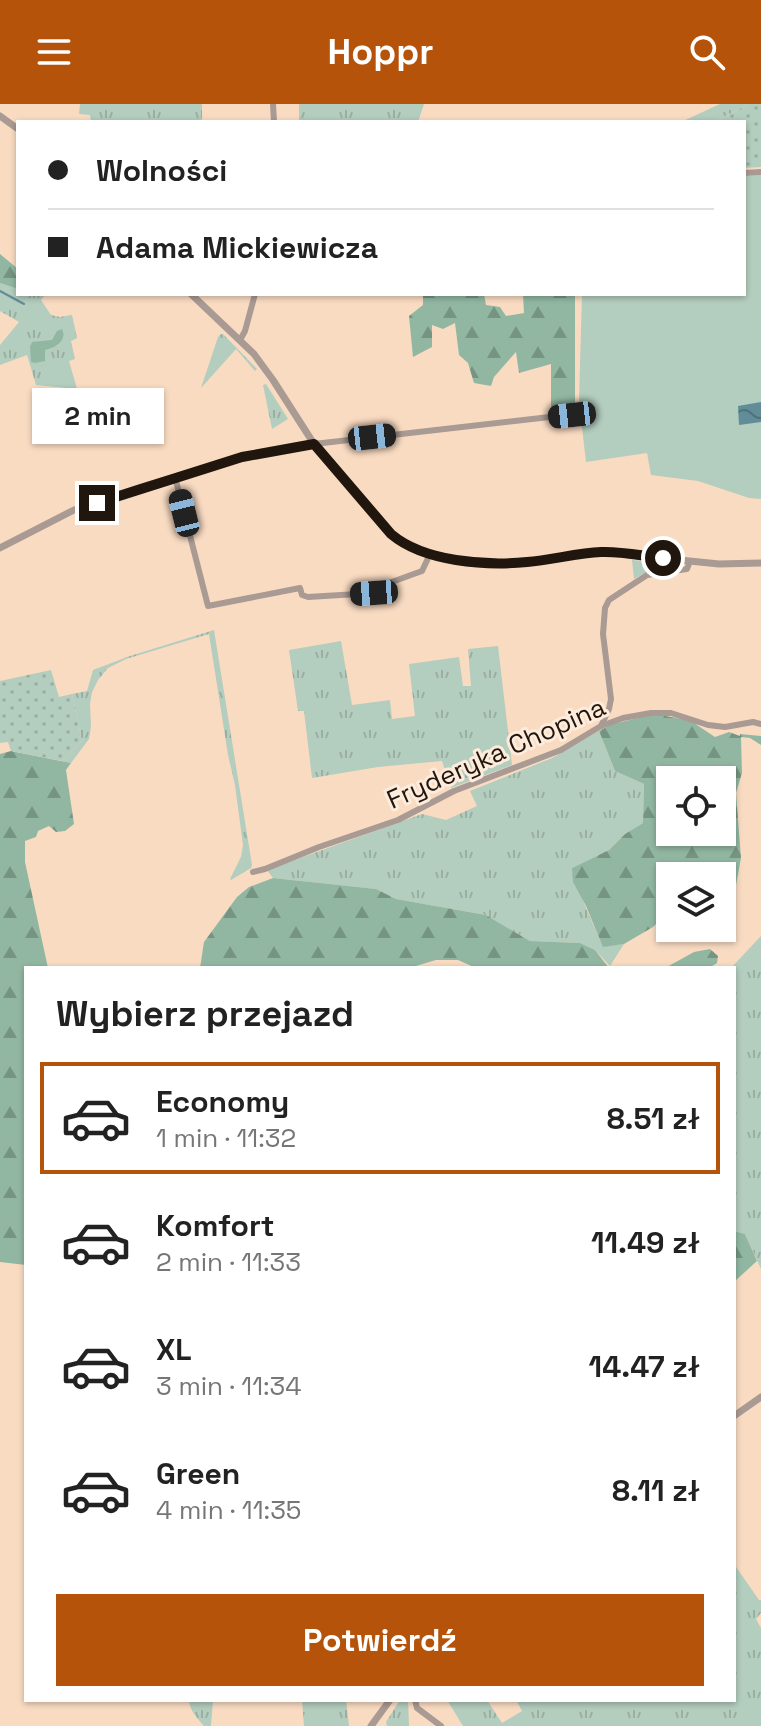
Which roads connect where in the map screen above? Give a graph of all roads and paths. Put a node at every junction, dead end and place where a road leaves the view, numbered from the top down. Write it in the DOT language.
graph roads {
  1 [pos="193,296"];
  2 [pos="254,296"];
  3 [pos="240,340"];
  4 [pos="576,414"];
  5 [pos="314,444"];
  6 [pos="175,477"];
  7 [pos="0,548"];
  8 [pos="430,554"];
  9 [pos="690,561"];
  10 [pos="761,563"];
  11 [pos="761,724"];
  12 [pos="601,726"];
  13 [pos="253,872"];
  14 [pos="761,1397"];
  15 [pos="736,1415"];
  16 [pos="389,1702"];
  17 [pos="416,1702"];
  18 [pos="371,1726"];
  19 [pos="441,1726"];
  1 -- 3 [label="street"];
  2 -- 3 [label="street"];
  3 -- 5 [label="street"];
  4 -- 5 [label="street"];
  5 -- 6 [label="street"];
  5 -- 8 [label="street"];
  6 -- 7 [label="street"];
  6 -- 8 [label="street"];
  8 -- 9 [label="street"];
  9 -- 10 [label="street"];
  9 -- 12 [label="street"];
  11 -- 12 [label="street, Fryderyka Chopina"];
  12 -- 13 [label="street, Fryderyka Chopina"];
  14 -- 15 [label="street"];
  16 -- 18 [label="street"];
  17 -- 19 [label="street"];
}
